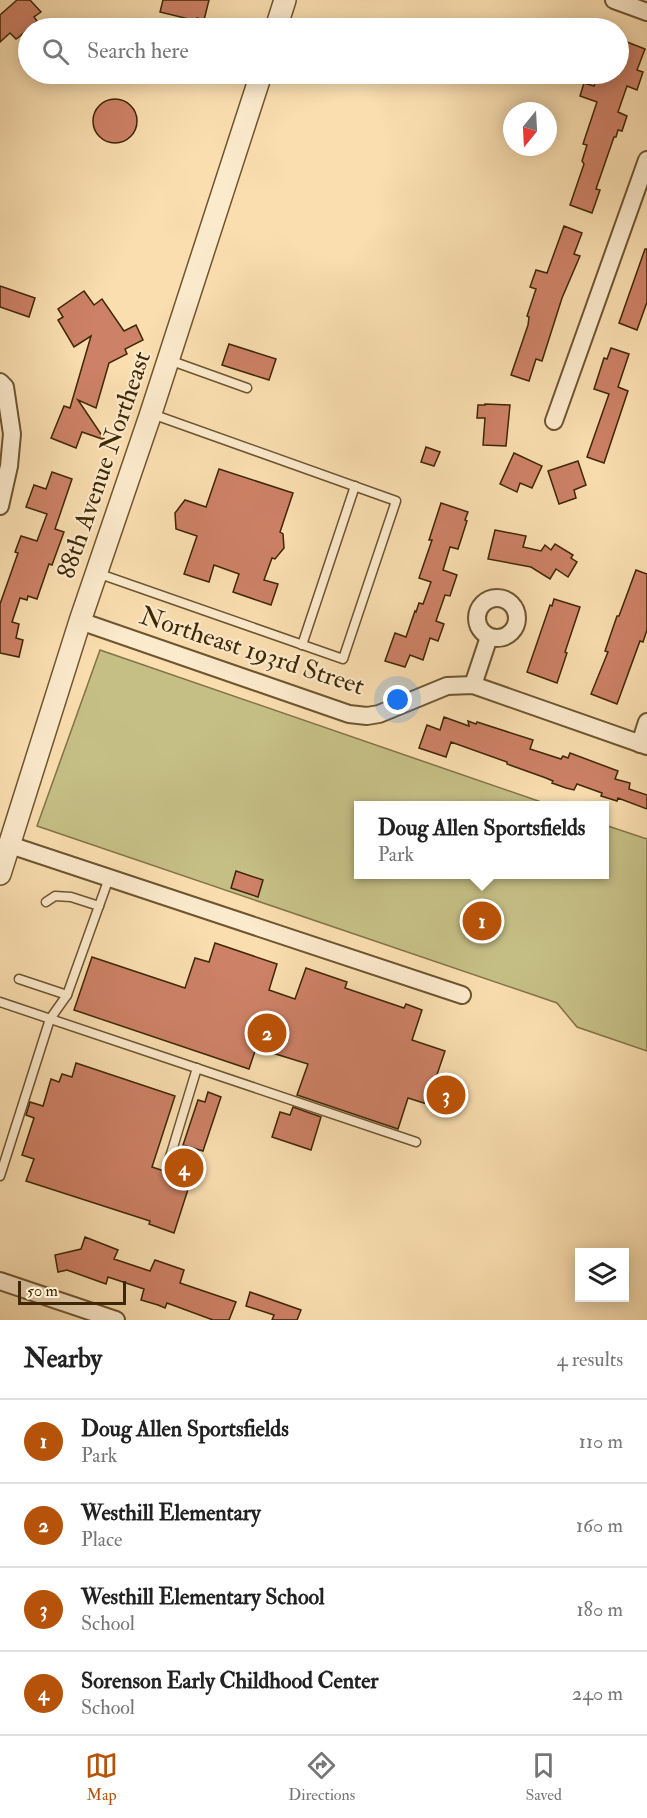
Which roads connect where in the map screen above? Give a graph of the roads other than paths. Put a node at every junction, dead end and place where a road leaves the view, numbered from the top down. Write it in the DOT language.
graph roads {
  1 [pos="285,0"];
  2 [pos="614,0"];
  3 [pos="647,12"];
  4 [pos="279,18"];
  5 [pos="258,84"];
  6 [pos="647,160"];
  7 [pos="168,360"];
  8 [pos="2,385"];
  9 [pos="247,388"];
  10 [pos="151,413"];
  11 [pos="554,422"];
  12 [pos="355,486"];
  13 [pos="0,506"];
  14 [pos="97,573"];
  15 [pos="80,621"];
  16 [pos="489,637"];
  17 [pos="302,645"];
  18 [pos="473,685"];
  19 [pos="647,722"];
  20 [pos="643,745"];
  21 [pos="4,858"];
  22 [pos="109,878"];
  23 [pos="46,902"];
  24 [pos="99,906"];
  25 [pos="19,979"];
  26 [pos="67,995"];
  27 [pos="462,995"];
  28 [pos="0,1002"];
  29 [pos="50,1018"];
  30 [pos="197,1068"];
  31 [pos="416,1142"];
  32 [pos="184,1170"];
  33 [pos="0,1176"];
  34 [pos="0,1281"];
  35 [pos="116,1320"];
  1 -- 4 [label="street"];
  2 -- 3 [label="street"];
  5 -- 7 [label="street, 88th Avenue Northeast"];
  6 -- 11 [label="street"];
  7 -- 9 [label="lane"];
  7 -- 10 [label="street, 88th Avenue Northeast"];
  8 -- 13 [label="street"];
  10 -- 12 [label="lane"];
  10 -- 14 [label="street, 88th Avenue Northeast"];
  12 -- 17 [label="lane"];
  12 -- 17 [label="lane"];
  14 -- 15 [label="street, 88th Avenue Northeast"];
  14 -- 17 [label="lane"];
  15 -- 18 [label="street, Northeast 193rd Street"];
  15 -- 21 [label="street, 88th Avenue Northeast"];
  16 -- 18 [label="street"];
  18 -- 20 [label="street, Northeast 193rd Street"];
  19 -- 20 [label="street"];
  21 -- 22 [label="street"];
  22 -- 24 [label="lane"];
  22 -- 27 [label="street"];
  23 -- 24 [label="lane"];
  24 -- 26 [label="lane"];
  25 -- 26 [label="lane"];
  26 -- 29 [label="lane"];
  28 -- 29 [label="lane"];
  29 -- 30 [label="lane"];
  29 -- 33 [label="lane"];
  30 -- 31 [label="lane"];
  30 -- 32 [label="lane"];
  34 -- 35 [label="street"];
}
